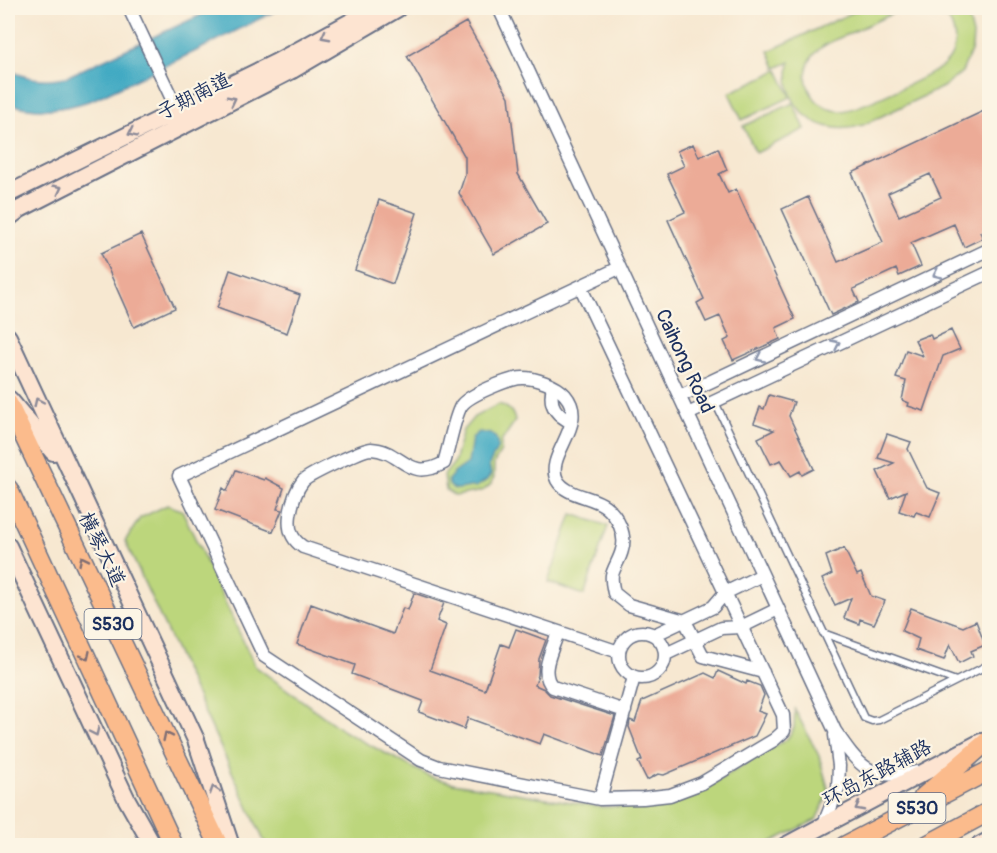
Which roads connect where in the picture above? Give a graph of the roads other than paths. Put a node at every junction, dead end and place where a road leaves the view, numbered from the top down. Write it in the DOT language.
graph roads {
  1 [pos="129,8"];
  2 [pos="376,8"];
  3 [pos="398,8"];
  4 [pos="499,8"];
  5 [pos="181,118"];
  6 [pos="8,194"];
  7 [pos="8,218"];
  8 [pos="990,249"];
  9 [pos="619,268"];
  10 [pos="990,272"];
  11 [pos="581,288"];
  12 [pos="8,337"];
  13 [pos="680,396"];
  14 [pos="8,397"];
  15 [pos="714,402"];
  16 [pos="8,403"];
  17 [pos="688,414"];
  18 [pos="70,474"];
  19 [pos="8,489"];
  20 [pos="12,502"];
  21 [pos="8,546"];
  22 [pos="762,576"];
  23 [pos="725,593"];
  24 [pos="778,609"];
  25 [pos="685,621"];
  26 [pos="741,627"];
  27 [pos="558,632"];
  28 [pos="823,633"];
  29 [pos="654,635"];
  30 [pos="694,641"];
  31 [pos="620,652"];
  32 [pos="666,654"];
  33 [pos="990,664"];
  34 [pos="763,672"];
  35 [pos="634,677"];
  36 [pos="956,681"];
  37 [pos="625,711"];
  38 [pos="835,731"];
  39 [pos="990,739"];
  40 [pos="929,769"];
  41 [pos="990,770"];
  42 [pos="600,799"];
  43 [pos="990,811"];
  44 [pos="901,817"];
  45 [pos="823,826"];
  46 [pos="990,840"];
  47 [pos="153,846"];
  48 [pos="174,846"];
  49 [pos="219,846"];
  50 [pos="231,846"];
  51 [pos="785,846"];
  52 [pos="844,846"];
  53 [pos="924,846"];
  54 [pos="979,846"];
  1 -- 5 [label="street"];
  2 -- 5 [label="main road, 子期南道, one-way"];
  5 -- 3 [label="main road, 子期南道, one-way"];
  4 -- 9 [label="street, Caihong Road"];
  5 -- 6 [label="main road, 子期南道, one-way"];
  7 -- 5 [label="main road, 子期南道, one-way"];
  8 -- 13 [label="street, one-way"];
  9 -- 11 [label="street"];
  9 -- 13 [label="street, Caihong Road"];
  15 -- 10 [label="street, one-way"];
  11 -- 23 [label="street"];
  11 -- 42 [label="street"];
  18 -- 12 [label="main road, one-way"];
  13 -- 17 [label="street, Caihong Road"];
  14 -- 18 [label="main road"];
  15 -- 17 [label="street"];
  15 -- 28 [label="lane"];
  49 -- 16 [label="main road, 横琴大道 / S530, one-way"];
  17 -- 22 [label="street, Caihong Road"];
  50 -- 18 [label="main road, one-way"];
  19 -- 20 [label="main road, S530"];
  20 -- 48 [label="main road, S530, one-way"];
  21 -- 47 [label="main road, one-way"];
  22 -- 23 [label="street"];
  22 -- 24 [label="street, Caihong Road"];
  23 -- 25 [label="street"];
  23 -- 26 [label="street"];
  24 -- 26 [label="street"];
  24 -- 38 [label="street, Caihong Road"];
  25 -- 27 [label="street"];
  25 -- 29 [label="street"];
  25 -- 30 [label="street"];
  26 -- 30 [label="street"];
  26 -- 34 [label="street"];
  27 -- 31 [label="street"];
  27 -- 37 [label="street"];
  28 -- 36 [label="lane"];
  28 -- 36 [label="lane"];
  29 -- 31 [label="street"];
  29 -- 32 [label="street"];
  30 -- 32 [label="street"];
  30 -- 34 [label="street"];
  31 -- 35 [label="street"];
  32 -- 35 [label="street"];
  33 -- 36 [label="lane"];
  34 -- 42 [label="street"];
  35 -- 37 [label="street"];
  37 -- 42 [label="street"];
  38 -- 40 [label="street"];
  38 -- 45 [label="street"];
  39 -- 40 [label="main road, 环岛东路辅路"];
  39 -- 44 [label="main road"];
  40 -- 45 [label="main road, 环岛东路辅路, one-way"];
  41 -- 44 [label="main road, S530"];
  43 -- 53 [label="main road, S530"];
  44 -- 52 [label="main road, S530"];
  45 -- 51 [label="main road, 环岛东路辅路"];
  46 -- 54 [label="main road"];
}
